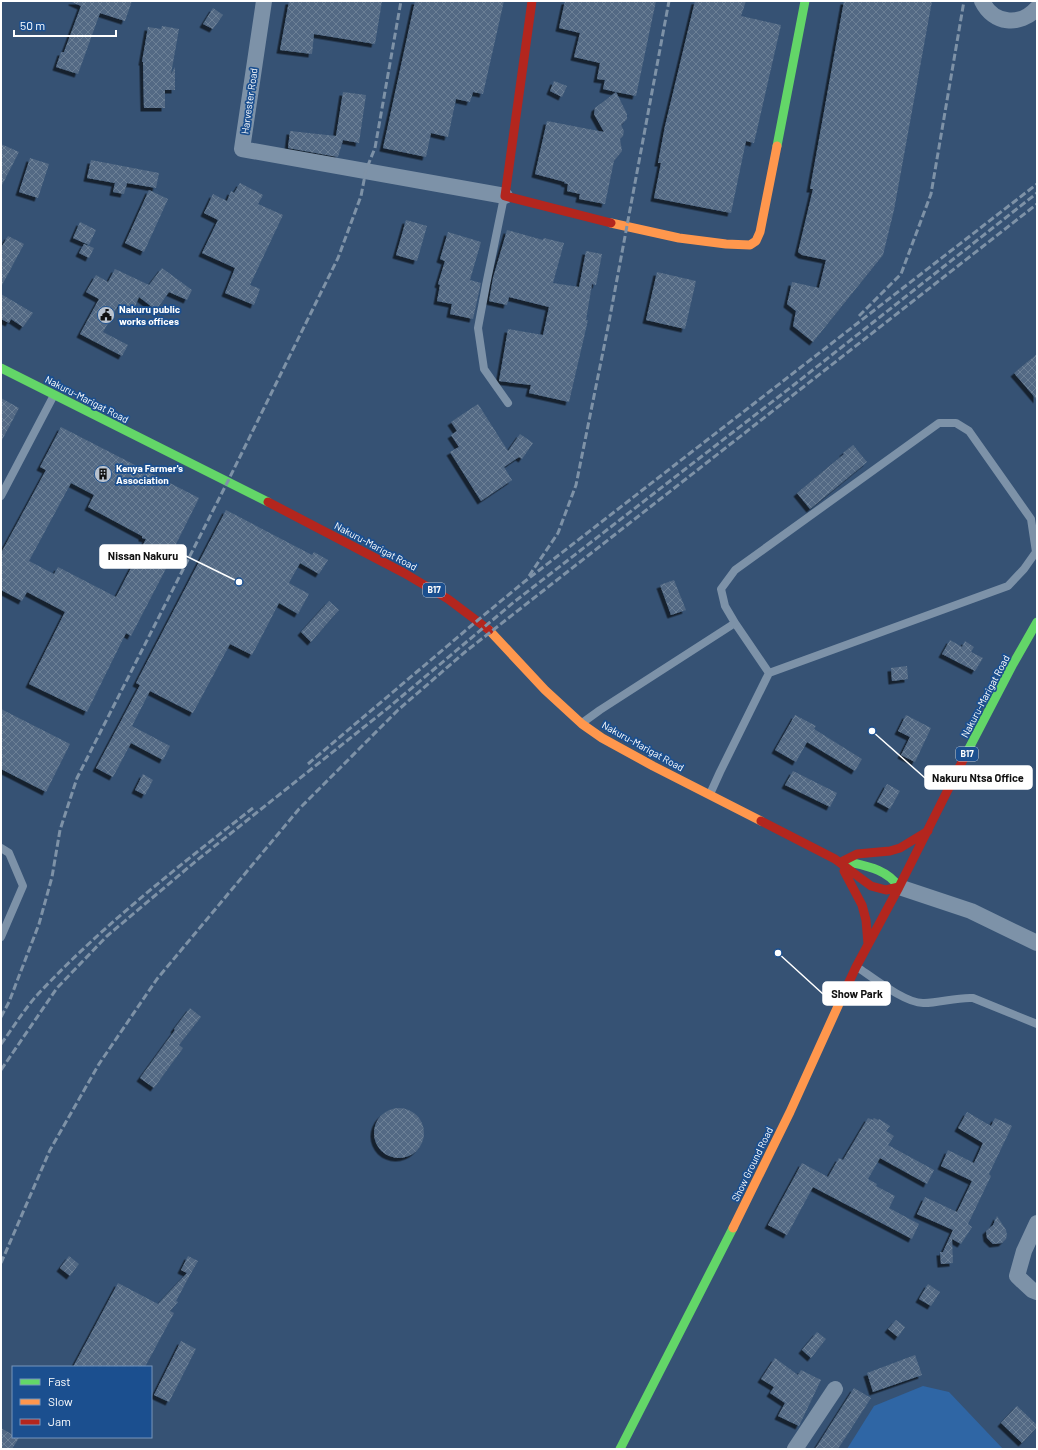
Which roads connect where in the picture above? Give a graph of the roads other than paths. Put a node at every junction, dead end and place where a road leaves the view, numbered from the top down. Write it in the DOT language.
graph roads {
  1 [pos="264,1"];
  2 [pos="532,1"];
  3 [pos="805,1"];
  4 [pos="982,1"];
  5 [pos="1037,8"];
  6 [pos="505,196"];
  7 [pos="1,368"];
  8 [pos="55,394"];
  9 [pos="508,403"];
  10 [pos="1,496"];
  11 [pos="1037,622"];
  12 [pos="735,623"];
  13 [pos="769,673"];
  14 [pos="582,724"];
  15 [pos="710,794"];
  16 [pos="928,831"];
  17 [pos="1,848"];
  18 [pos="840,861"];
  19 [pos="899,887"];
  20 [pos="1,937"];
  21 [pos="1037,943"];
  22 [pos="868,944"];
  23 [pos="856,967"];
  24 [pos="1037,1024"];
  25 [pos="1037,1223"];
  26 [pos="1037,1292"];
  27 [pos="835,1389"];
  28 [pos="620,1449"];
  29 [pos="795,1449"];
  1 -- 6 [label="street, Harvester Road"];
  2 -- 6 [label="main road"];
  3 -- 6 [label="main road"];
  4 -- 5 [label="street"];
  6 -- 9 [label="lane"];
  7 -- 8 [label="main road, Nakuru-Marigat Road / B17"];
  8 -- 10 [label="lane"];
  8 -- 14 [label="main road, Nakuru-Marigat Road / B17"];
  11 -- 16 [label="main road, Nakuru-Marigat Road / B17"];
  12 -- 13 [label="lane"];
  12 -- 13 [label="lane"];
  12 -- 14 [label="lane"];
  13 -- 15 [label="lane"];
  14 -- 15 [label="main road, Nakuru-Marigat Road / B17"];
  15 -- 18 [label="main road, Nakuru-Marigat Road / B17"];
  16 -- 18 [label="main road"];
  16 -- 19 [label="main road, Nakuru-Marigat Road / B17"];
  17 -- 20 [label="lane"];
  18 -- 19 [label="main road, Nakuru-Marigat Road / B17"];
  18 -- 19 [label="main road, Nakuru-Marigat Road / B17"];
  18 -- 22 [label="main road"];
  19 -- 21 [label="street"];
  19 -- 22 [label="main road, Show Ground Road"];
  22 -- 23 [label="main road, Show Ground Road"];
  23 -- 24 [label="lane"];
  23 -- 28 [label="main road, Show Ground Road"];
  25 -- 26 [label="street"];
  27 -- 29 [label="street"];
}
